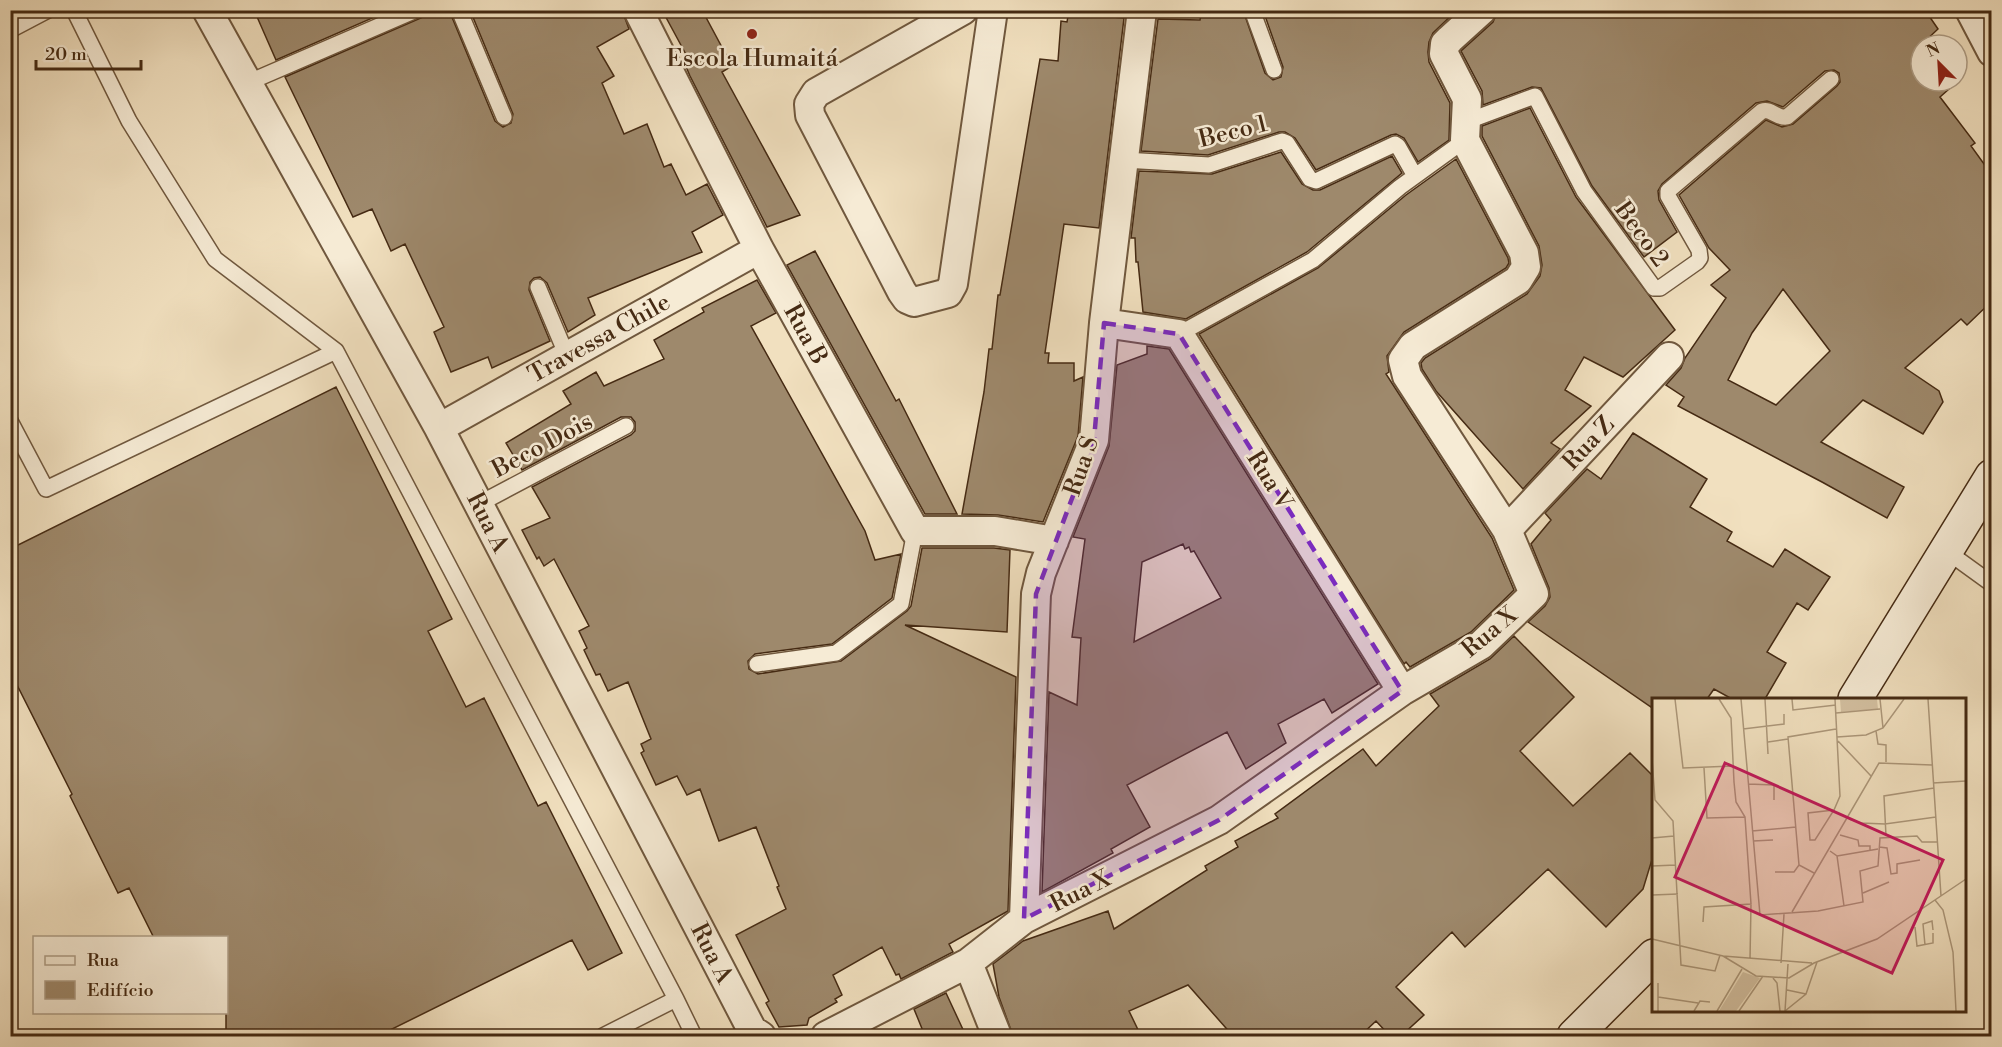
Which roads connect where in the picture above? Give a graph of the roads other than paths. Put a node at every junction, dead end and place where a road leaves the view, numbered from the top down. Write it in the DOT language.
graph roads {
  1 [pos="48,10"];
  2 [pos="74,10"];
  3 [pos="207,10"];
  4 [pos="416,10"];
  5 [pos="459,10"];
  6 [pos="638,10"];
  7 [pos="963,10"];
  8 [pos="993,10"];
  9 [pos="1142,10"];
  10 [pos="1252,10"];
  11 [pos="1970,10"];
  12 [pos="1482,11"];
  13 [pos="10,30"];
  14 [pos="1992,52"];
  15 [pos="1274,70"];
  16 [pos="1831,79"];
  17 [pos="247,82"];
  18 [pos="504,117"];
  19 [pos="1466,131"];
  20 [pos="1124,160"];
  21 [pos="1415,176"];
  22 [pos="759,249"];
  23 [pos="538,287"];
  24 [pos="1104,323"];
  25 [pos="1179,334"];
  26 [pos="336,351"];
  27 [pos="567,356"];
  28 [pos="1669,357"];
  29 [pos="10,421"];
  30 [pos="626,426"];
  31 [pos="439,428"];
  32 [pos="1992,476"];
  33 [pos="479,504"];
  34 [pos="1507,530"];
  35 [pos="915,531"];
  36 [pos="1054,541"];
  37 [pos="1945,550"];
  38 [pos="1992,584"];
  39 [pos="757,664"];
  40 [pos="1402,691"];
  41 [pos="1856,698"];
  42 [pos="1024,919"];
  43 [pos="1652,958"];
  44 [pos="968,963"];
  45 [pos="676,999"];
  46 [pos="603,1036"];
  47 [pos="694,1036"];
  48 [pos="761,1036"];
  49 [pos="826,1036"];
  50 [pos="996,1036"];
  51 [pos="1574,1036"];
  1 -- 13 [label="lane"];
  2 -- 26 [label="lane"];
  3 -- 17 [label="street, Rua A"];
  4 -- 17 [label="lane"];
  5 -- 18 [label="lane"];
  6 -- 22 [label="street, Rua B"];
  7 -- 8 [label="street"];
  9 -- 20 [label="street, Rua S"];
  10 -- 15 [label="lane"];
  11 -- 14 [label="street"];
  12 -- 19 [label="street, Rua X"];
  16 -- 19 [label="lane, Beco 2"];
  17 -- 31 [label="street, Rua A"];
  19 -- 21 [label="lane"];
  19 -- 34 [label="street, Rua X"];
  20 -- 21 [label="lane, Beco 1"];
  20 -- 24 [label="street, Rua S"];
  21 -- 25 [label="lane"];
  22 -- 27 [label="street, Travessa Chile"];
  22 -- 35 [label="street, Rua B"];
  23 -- 27 [label="lane"];
  24 -- 25 [label="street"];
  24 -- 36 [label="street, Rua S"];
  25 -- 40 [label="street, Rua V"];
  26 -- 29 [label="lane"];
  26 -- 45 [label="lane"];
  27 -- 31 [label="street, Travessa Chile"];
  28 -- 34 [label="street, Rua Z"];
  30 -- 33 [label="lane, Beco Dois"];
  31 -- 33 [label="street, Rua A"];
  32 -- 37 [label="main road"];
  33 -- 48 [label="street, Rua A"];
  34 -- 40 [label="street, Rua X"];
  35 -- 36 [label="street"];
  35 -- 39 [label="lane"];
  36 -- 42 [label="street, Rua S"];
  37 -- 38 [label="lane"];
  37 -- 41 [label="main road"];
  40 -- 42 [label="street, Rua X"];
  42 -- 44 [label="street, Rua X"];
  43 -- 51 [label="main road"];
  44 -- 49 [label="street, Rua X"];
  44 -- 50 [label="street"];
  45 -- 46 [label="lane"];
  45 -- 47 [label="lane"];
}
